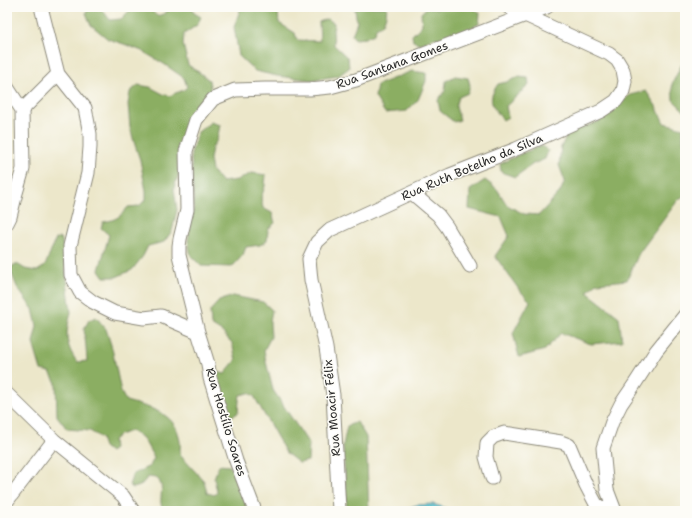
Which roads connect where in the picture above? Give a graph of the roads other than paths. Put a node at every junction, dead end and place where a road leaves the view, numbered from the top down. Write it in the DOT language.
graph roads {
  1 [pos="43,7"];
  2 [pos="508,7"];
  3 [pos="547,7"];
  4 [pos="526,15"];
  5 [pos="58,74"];
  6 [pos="7,87"];
  7 [pos="22,110"];
  8 [pos="412,193"];
  9 [pos="7,223"];
  10 [pos="309,259"];
  11 [pos="470,266"];
  12 [pos="685,315"];
  13 [pos="198,332"];
  14 [pos="7,394"];
  15 [pos="54,440"];
  16 [pos="492,478"];
  17 [pos="7,501"];
  18 [pos="133,511"];
  19 [pos="255,511"];
  20 [pos="339,511"];
  21 [pos="606,511"];
  22 [pos="615,511"];
  1 -- 5 [label="street"];
  2 -- 4 [label="street"];
  3 -- 4 [label="street, Rua Santana Gomes"];
  4 -- 8 [label="street, Rua Ruth Botelho da Silva"];
  4 -- 13 [label="street, Rua Santana Gomes"];
  5 -- 7 [label="street"];
  5 -- 13 [label="street"];
  6 -- 7 [label="street"];
  7 -- 9 [label="street"];
  8 -- 10 [label="street, Rua Ruth Botelho da Silva"];
  8 -- 11 [label="street"];
  10 -- 20 [label="street, Rua Moacir Félix"];
  12 -- 22 [label="street"];
  13 -- 19 [label="street, Rua Hostílio Soares"];
  14 -- 15 [label="street"];
  15 -- 17 [label="street"];
  15 -- 18 [label="street"];
  16 -- 21 [label="street"];
}
